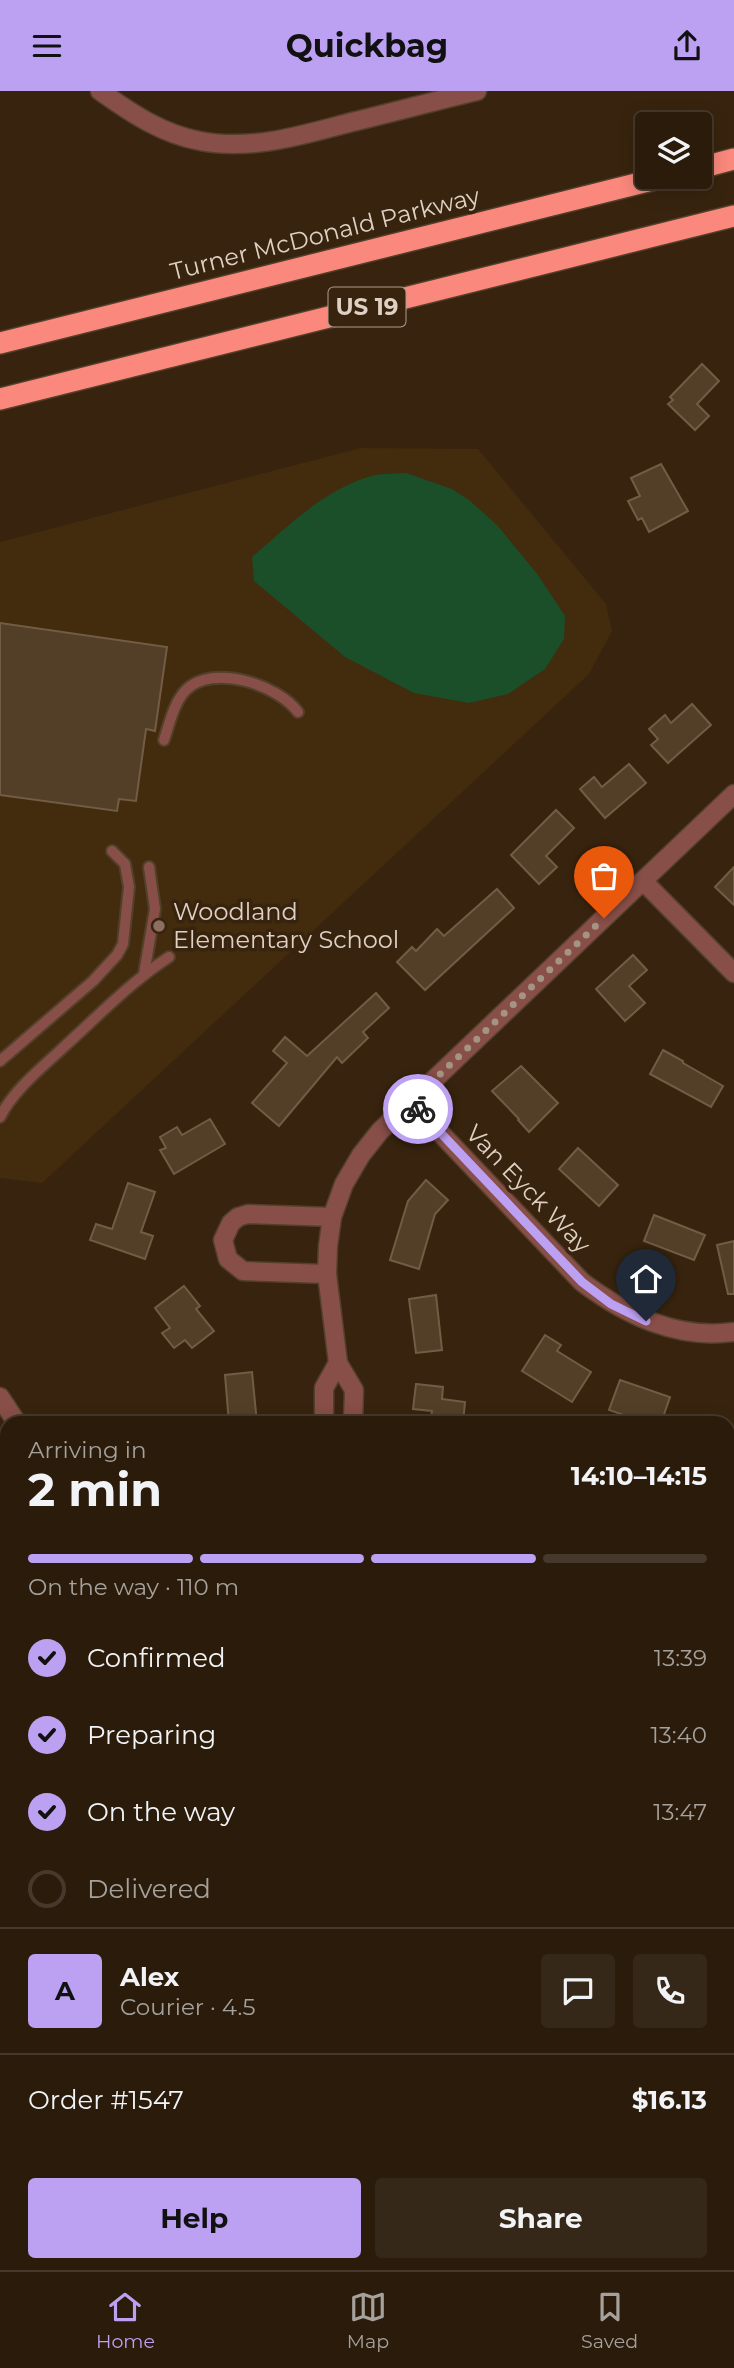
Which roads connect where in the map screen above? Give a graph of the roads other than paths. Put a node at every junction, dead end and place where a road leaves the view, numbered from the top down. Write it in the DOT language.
graph roads {
  1 [pos="100,91"];
  2 [pos="477,91"];
  3 [pos="734,159"];
  4 [pos="712,165"];
  5 [pos="635,184"];
  6 [pos="734,216"];
  7 [pos="0,343"];
  8 [pos="0,399"];
  9 [pos="298,712"];
  10 [pos="164,740"];
  11 [pos="734,794"];
  12 [pos="112,851"];
  13 [pos="149,867"];
  14 [pos="643,881"];
  15 [pos="169,957"];
  16 [pos="734,973"];
  17 [pos="144,974"];
  18 [pos="0,1061"];
  19 [pos="411,1102"];
  20 [pos="1,1111"];
  21 [pos="332,1217"];
  22 [pos="327,1274"];
  23 [pos="734,1332"];
  24 [pos="338,1363"];
  25 [pos="0,1397"];
  26 [pos="12,1416"];
  27 [pos="324,1416"];
  28 [pos="353,1416"];
  1 -- 2 [label="street"];
  3 -- 4 [label="highway"];
  5 -- 7 [label="highway, Turner McDonald Parkway / US 19"];
  6 -- 8 [label="highway, US 19"];
  9 -- 10 [label="lane"];
  11 -- 14 [label="street"];
  12 -- 18 [label="lane"];
  13 -- 17 [label="lane"];
  14 -- 16 [label="street"];
  14 -- 19 [label="street"];
  15 -- 17 [label="lane"];
  17 -- 20 [label="lane"];
  19 -- 21 [label="street"];
  19 -- 23 [label="street, Van Eyck Way"];
  21 -- 22 [label="street"];
  21 -- 22 [label="street"];
  22 -- 24 [label="street"];
  24 -- 27 [label="street"];
  24 -- 28 [label="street"];
  25 -- 26 [label="street"];
}
